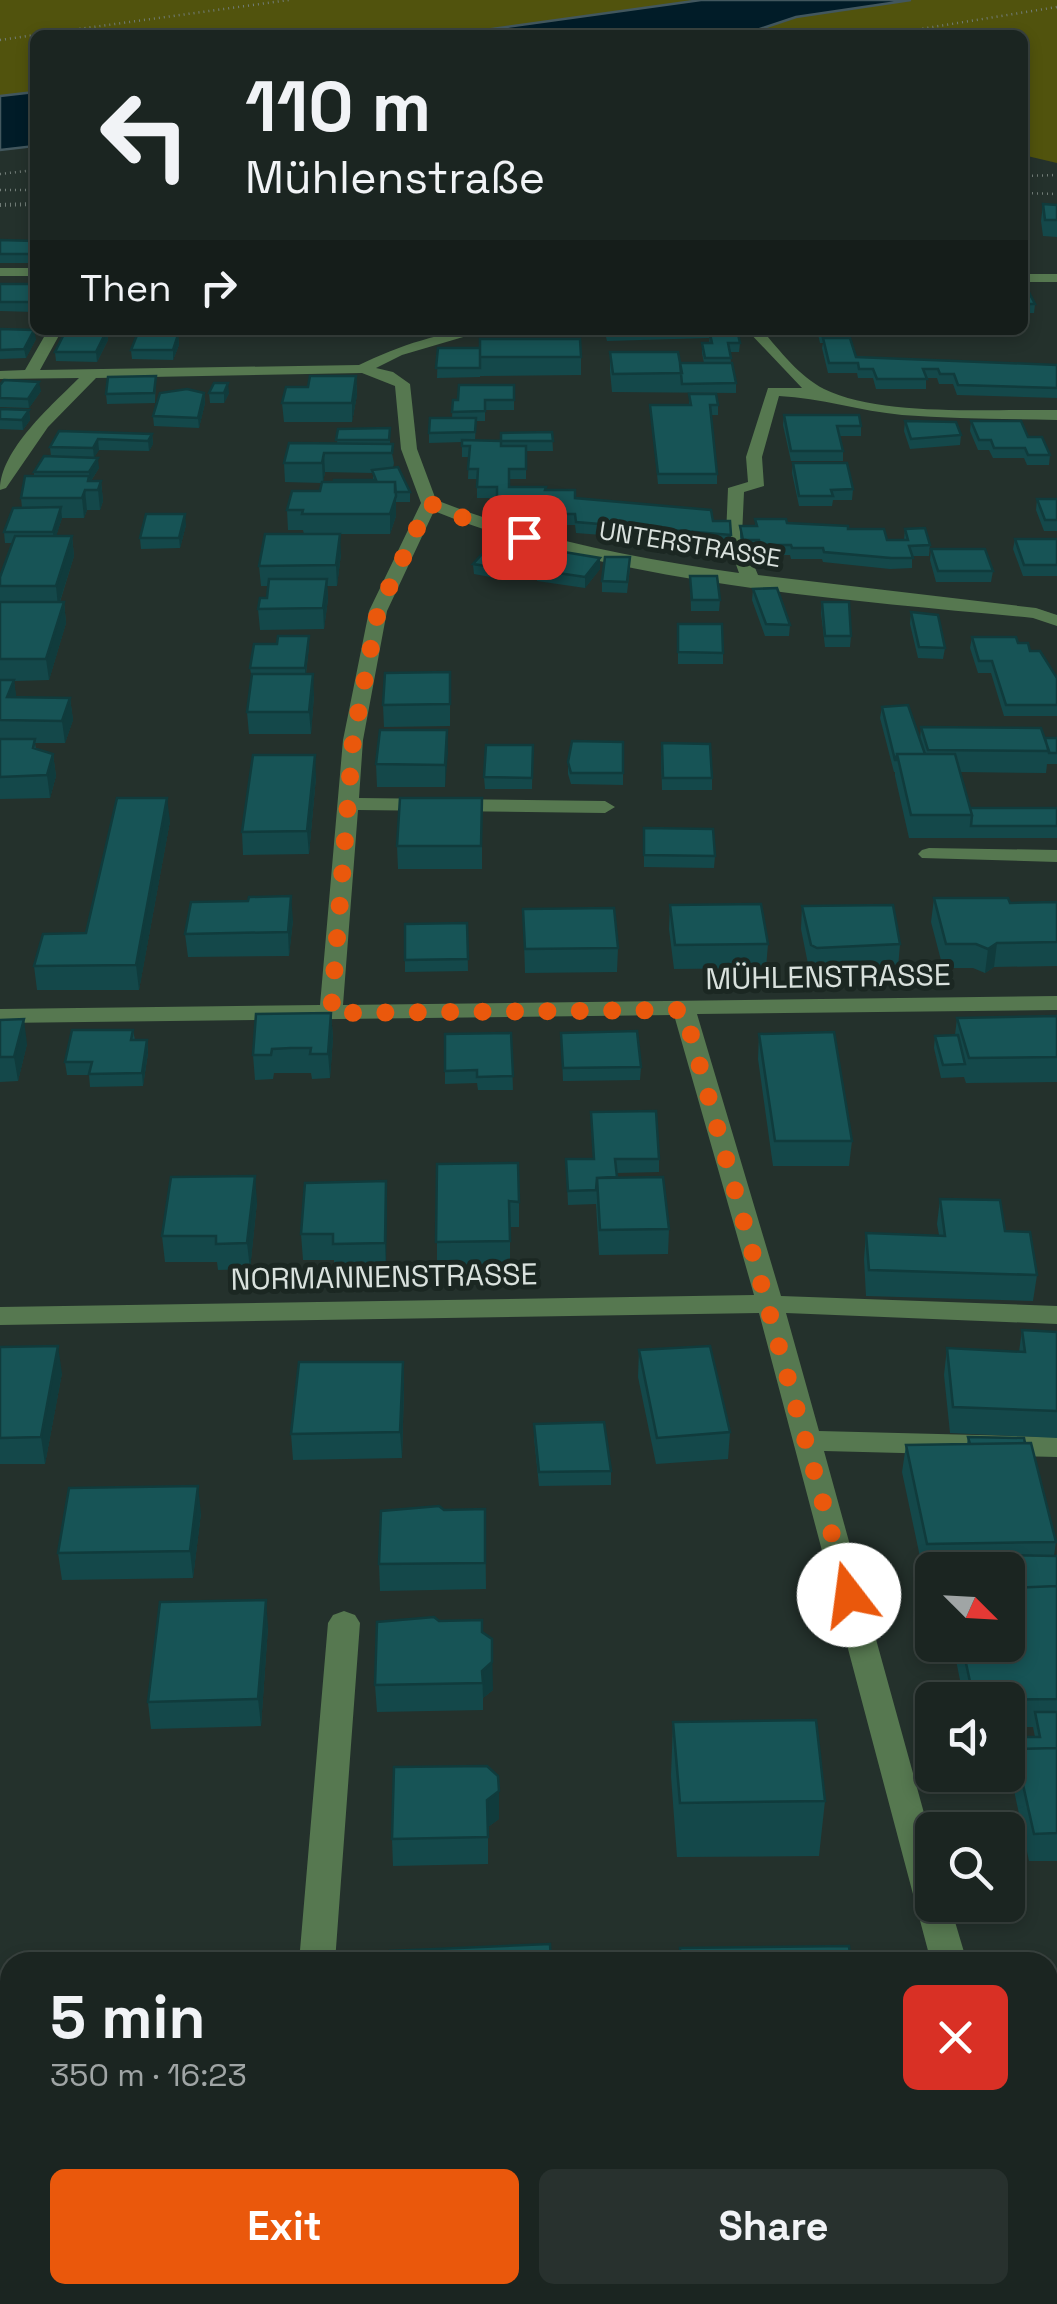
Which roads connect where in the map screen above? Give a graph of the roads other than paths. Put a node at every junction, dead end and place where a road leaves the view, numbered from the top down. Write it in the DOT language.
graph roads {
  1 [pos="0,272"];
  2 [pos="30,272"];
  3 [pos="1028,278"];
  4 [pos="1057,278"];
  5 [pos="51,335"];
  6 [pos="461,335"];
  7 [pos="758,335"];
  8 [pos="362,369"];
  9 [pos="0,375"];
  10 [pos="29,376"];
  11 [pos="90,376"];
  12 [pos="822,393"];
  13 [pos="1057,416"];
  14 [pos="0,485"];
  15 [pos="429,503"];
  16 [pos="751,580"];
  17 [pos="1057,612"];
  18 [pos="1036,613"];
  19 [pos="1057,622"];
  20 [pos="350,804"];
  21 [pos="604,807"];
  22 [pos="929,854"];
  23 [pos="1057,856"];
  24 [pos="1057,1002"];
  25 [pos="684,1010"];
  26 [pos="331,1013"];
  27 [pos="0,1016"];
  28 [pos="770,1304"];
  29 [pos="1057,1315"];
  30 [pos="0,1316"];
  31 [pos="807,1440"];
  32 [pos="1057,1447"];
  33 [pos="344,1623"];
  34 [pos="915,1838"];
  35 [pos="938,1922"];
  36 [pos="318,1952"];
  37 [pos="946,1952"];
  1 -- 2 [label="street"];
  3 -- 4 [label="street"];
  5 -- 10 [label="street"];
  6 -- 8 [label="street"];
  7 -- 12 [label="street"];
  8 -- 11 [label="street"];
  8 -- 15 [label="street"];
  9 -- 10 [label="street"];
  10 -- 11 [label="street"];
  11 -- 14 [label="street"];
  12 -- 13 [label="street"];
  12 -- 16 [label="street"];
  15 -- 16 [label="street, UNTERSTRASSE"];
  15 -- 20 [label="street"];
  16 -- 18 [label="street, UNTERSTRASSE"];
  17 -- 18 [label="street"];
  18 -- 19 [label="street, UNTERSTRASSE"];
  20 -- 21 [label="street"];
  20 -- 26 [label="street"];
  22 -- 23 [label="street"];
  24 -- 25 [label="street, MÜHLENSTRASSE"];
  25 -- 26 [label="street, MÜHLENSTRASSE"];
  25 -- 28 [label="street"];
  26 -- 27 [label="street, MÜHLENSTRASSE"];
  28 -- 29 [label="street, NORMANNENSTRASSE"];
  28 -- 30 [label="street, NORMANNENSTRASSE"];
  28 -- 31 [label="street"];
  31 -- 32 [label="street"];
  31 -- 34 [label="street"];
  33 -- 36 [label="street"];
  35 -- 37 [label="street"];
}
